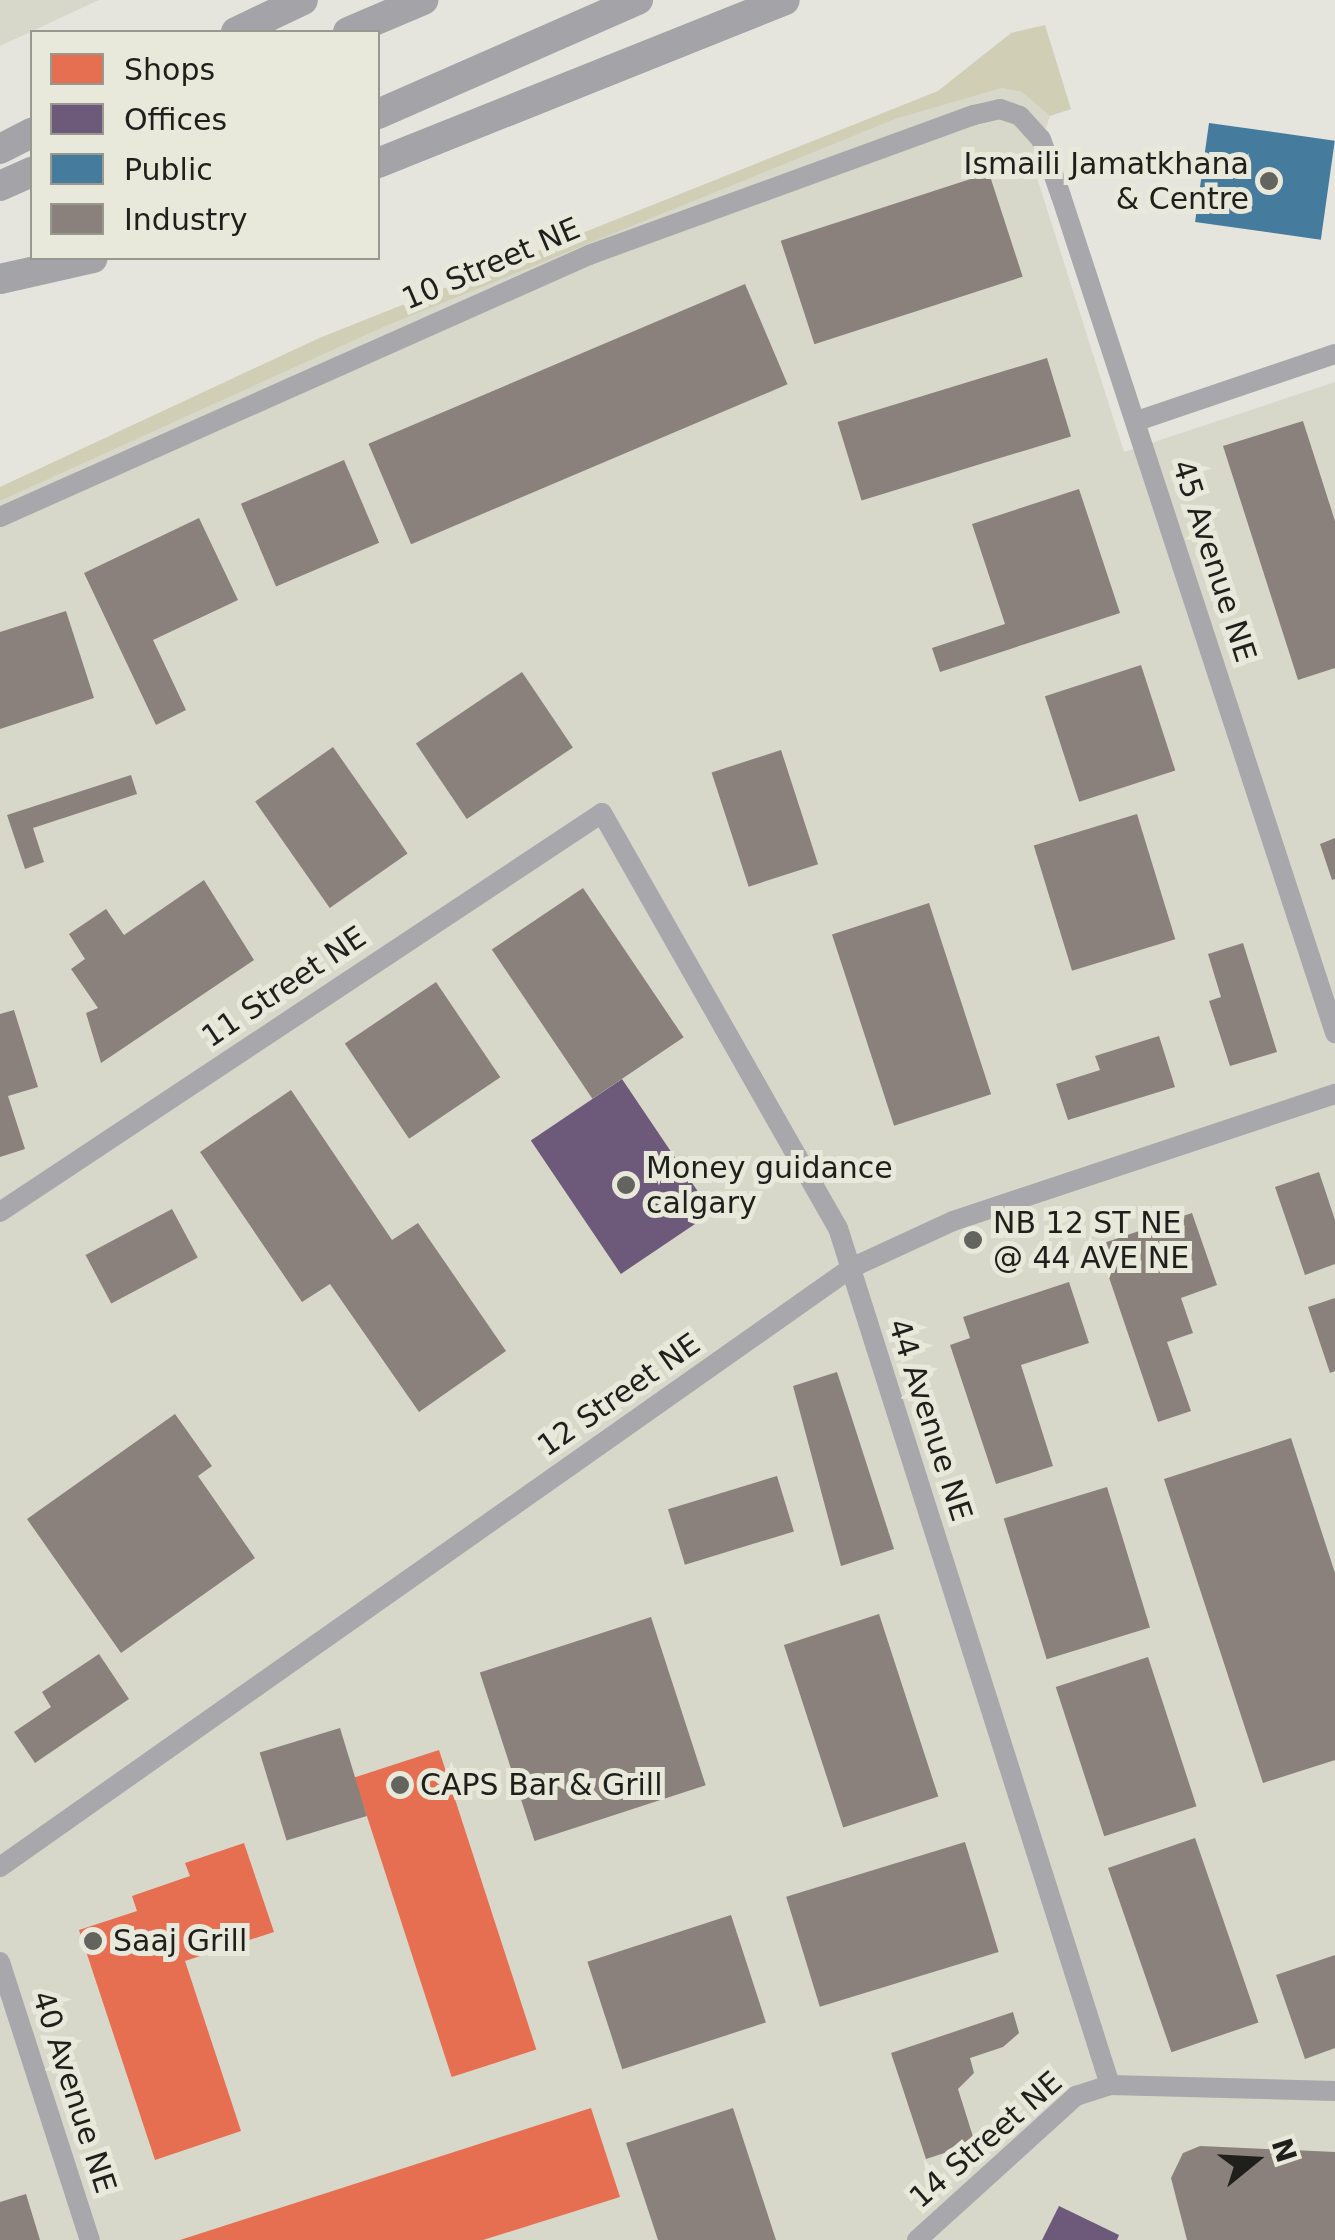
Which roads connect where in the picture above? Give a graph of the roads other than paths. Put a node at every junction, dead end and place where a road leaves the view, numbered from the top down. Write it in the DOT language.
graph roads {
  1 [pos="304,0"];
  2 [pos="422,0"];
  3 [pos="638,0"];
  4 [pos="785,0"];
  5 [pos="240,30"];
  6 [pos="353,30"];
  7 [pos="380,113"];
  8 [pos="1020,116"];
  9 [pos="30,134"];
  10 [pos="0,149"];
  11 [pos="380,162"];
  12 [pos="30,173"];
  13 [pos="0,186"];
  14 [pos="43,260"];
  15 [pos="85,260"];
  16 [pos="0,279"];
  17 [pos="1335,354"];
  18 [pos="1137,421"];
  19 [pos="0,517"];
  20 [pos="602,812"];
  21 [pos="1335,1034"];
  22 [pos="1335,1094"];
  23 [pos="0,1212"];
  24 [pos="851,1268"];
  25 [pos="0,1867"];
  26 [pos="0,1962"];
  27 [pos="1110,2084"];
  28 [pos="1335,2092"];
  29 [pos="90,2240"];
  30 [pos="917,2240"];
  1 -- 5 [label="highway"];
  2 -- 6 [label="highway"];
  3 -- 7 [label="highway"];
  4 -- 11 [label="highway"];
  8 -- 18 [label="street, 45 Avenue NE"];
  8 -- 19 [label="street, 10 Street NE"];
  9 -- 10 [label="highway"];
  12 -- 13 [label="highway"];
  14 -- 16 [label="highway"];
  15 -- 16 [label="highway"];
  17 -- 18 [label="street"];
  18 -- 21 [label="street, 45 Avenue NE"];
  20 -- 23 [label="street, 11 Street NE"];
  20 -- 24 [label="street, 44 Avenue NE"];
  22 -- 24 [label="street, 12 Street NE"];
  24 -- 25 [label="street, 12 Street NE"];
  24 -- 27 [label="street, 44 Avenue NE"];
  26 -- 29 [label="street, 40 Avenue NE"];
  27 -- 28 [label="street, 14 Street NE"];
  27 -- 30 [label="street, 14 Street NE"];
}
